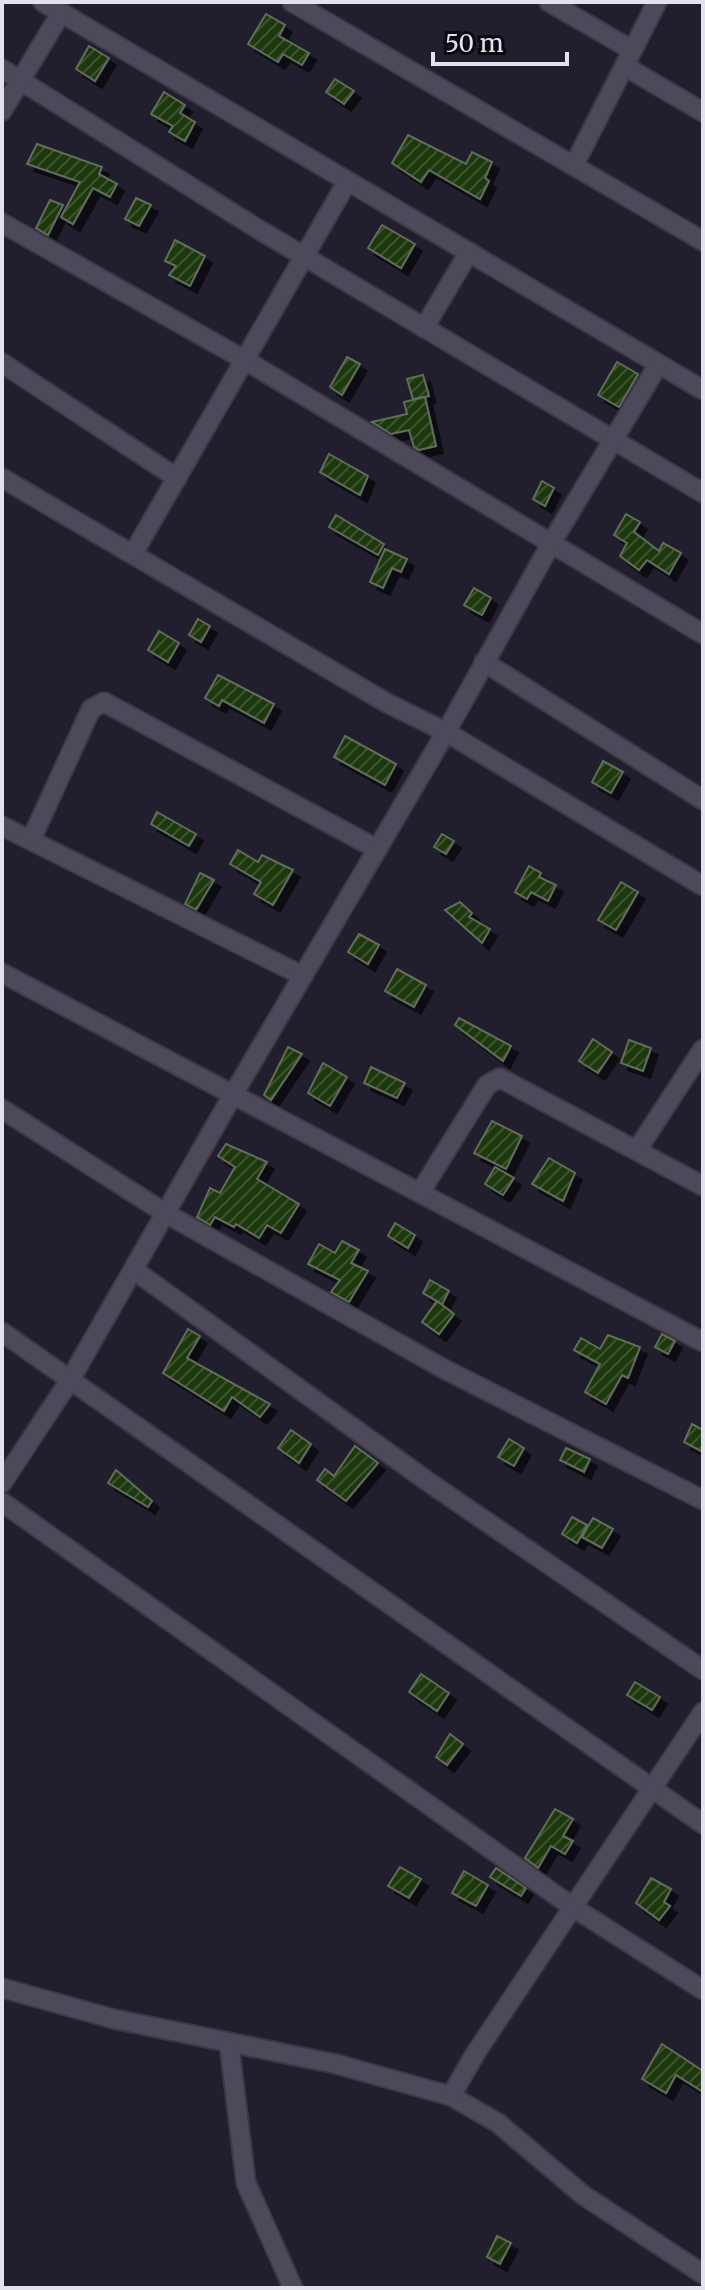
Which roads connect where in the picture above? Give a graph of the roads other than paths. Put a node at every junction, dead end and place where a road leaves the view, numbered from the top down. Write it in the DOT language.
graph roads {
  1 [pos="43,2"];
  2 [pos="292,2"];
  3 [pos="549,2"];
  4 [pos="657,2"];
  5 [pos="61,13"];
  6 [pos="629,59"];
  7 [pos="2,69"];
  8 [pos="21,81"];
  9 [pos="2,111"];
  10 [pos="703,112"];
  11 [pos="574,165"];
  12 [pos="347,182"];
  13 [pos="2,223"];
  14 [pos="703,241"];
  15 [pos="469,252"];
  16 [pos="304,256"];
  17 [pos="424,328"];
  18 [pos="243,359"];
  19 [pos="2,363"];
  20 [pos="658,365"];
  21 [pos="703,390"];
  22 [pos="612,441"];
  23 [pos="2,478"];
  24 [pos="177,478"];
  25 [pos="703,493"];
  26 [pos="552,542"];
  27 [pos="134,552"];
  28 [pos="703,634"];
  29 [pos="484,662"];
  30 [pos="446,732"];
  31 [pos="703,800"];
  32 [pos="2,826"];
  33 [pos="31,840"];
  34 [pos="377,849"];
  35 [pos="703,886"];
  36 [pos="2,973"];
  37 [pos="303,976"];
  38 [pos="703,1049"];
  39 [pos="234,1093"];
  40 [pos="2,1109"];
  41 [pos="637,1150"];
  42 [pos="703,1186"];
  43 [pos="421,1191"];
  44 [pos="165,1213"];
  45 [pos="134,1270"];
  46 [pos="2,1332"];
  47 [pos="703,1342"];
  48 [pos="70,1380"];
  49 [pos="2,1483"];
  50 [pos="703,1500"];
  51 [pos="2,1502"];
  52 [pos="703,1670"];
  53 [pos="703,1712"];
  54 [pos="653,1790"];
  55 [pos="703,1824"];
  56 [pos="574,1908"];
  57 [pos="2,1988"];
  58 [pos="703,1990"];
  59 [pos="229,2043"];
  60 [pos="451,2096"];
  61 [pos="702,2272"];
  62 [pos="293,2288"];
  63 [pos="688,2288"];
  1 -- 5 [label="street"];
  2 -- 11 [label="street"];
  3 -- 6 [label="street"];
  4 -- 6 [label="street"];
  5 -- 8 [label="street"];
  5 -- 12 [label="street"];
  6 -- 10 [label="street"];
  6 -- 11 [label="street"];
  7 -- 8 [label="street"];
  8 -- 9 [label="street"];
  8 -- 16 [label="street"];
  11 -- 14 [label="street"];
  12 -- 15 [label="street"];
  12 -- 16 [label="street"];
  13 -- 18 [label="street"];
  15 -- 17 [label="street"];
  15 -- 20 [label="street"];
  16 -- 17 [label="street"];
  16 -- 18 [label="street"];
  17 -- 22 [label="street"];
  18 -- 24 [label="street"];
  18 -- 26 [label="street"];
  19 -- 24 [label="street"];
  20 -- 21 [label="street"];
  20 -- 22 [label="street"];
  22 -- 25 [label="street"];
  22 -- 26 [label="street"];
  23 -- 27 [label="street"];
  24 -- 27 [label="street"];
  26 -- 28 [label="street"];
  26 -- 29 [label="street"];
  27 -- 30 [label="street"];
  29 -- 30 [label="street"];
  29 -- 31 [label="street"];
  30 -- 34 [label="street"];
  30 -- 35 [label="street"];
  32 -- 33 [label="street"];
  33 -- 34 [label="street"];
  33 -- 37 [label="street"];
  34 -- 37 [label="street"];
  36 -- 39 [label="street"];
  37 -- 39 [label="street"];
  38 -- 41 [label="street"];
  39 -- 43 [label="street"];
  39 -- 44 [label="street"];
  40 -- 44 [label="street"];
  41 -- 42 [label="street"];
  41 -- 43 [label="street"];
  43 -- 47 [label="street"];
  44 -- 45 [label="street"];
  44 -- 50 [label="street"];
  45 -- 48 [label="street"];
  45 -- 52 [label="street"];
  46 -- 48 [label="street"];
  48 -- 49 [label="street"];
  48 -- 54 [label="street"];
  51 -- 56 [label="street"];
  53 -- 54 [label="street"];
  54 -- 55 [label="street"];
  54 -- 56 [label="street"];
  56 -- 58 [label="street"];
  56 -- 60 [label="street"];
  57 -- 59 [label="street"];
  59 -- 60 [label="street"];
  59 -- 62 [label="street"];
  60 -- 61 [label="street"];
  61 -- 63 [label="street"];
}
